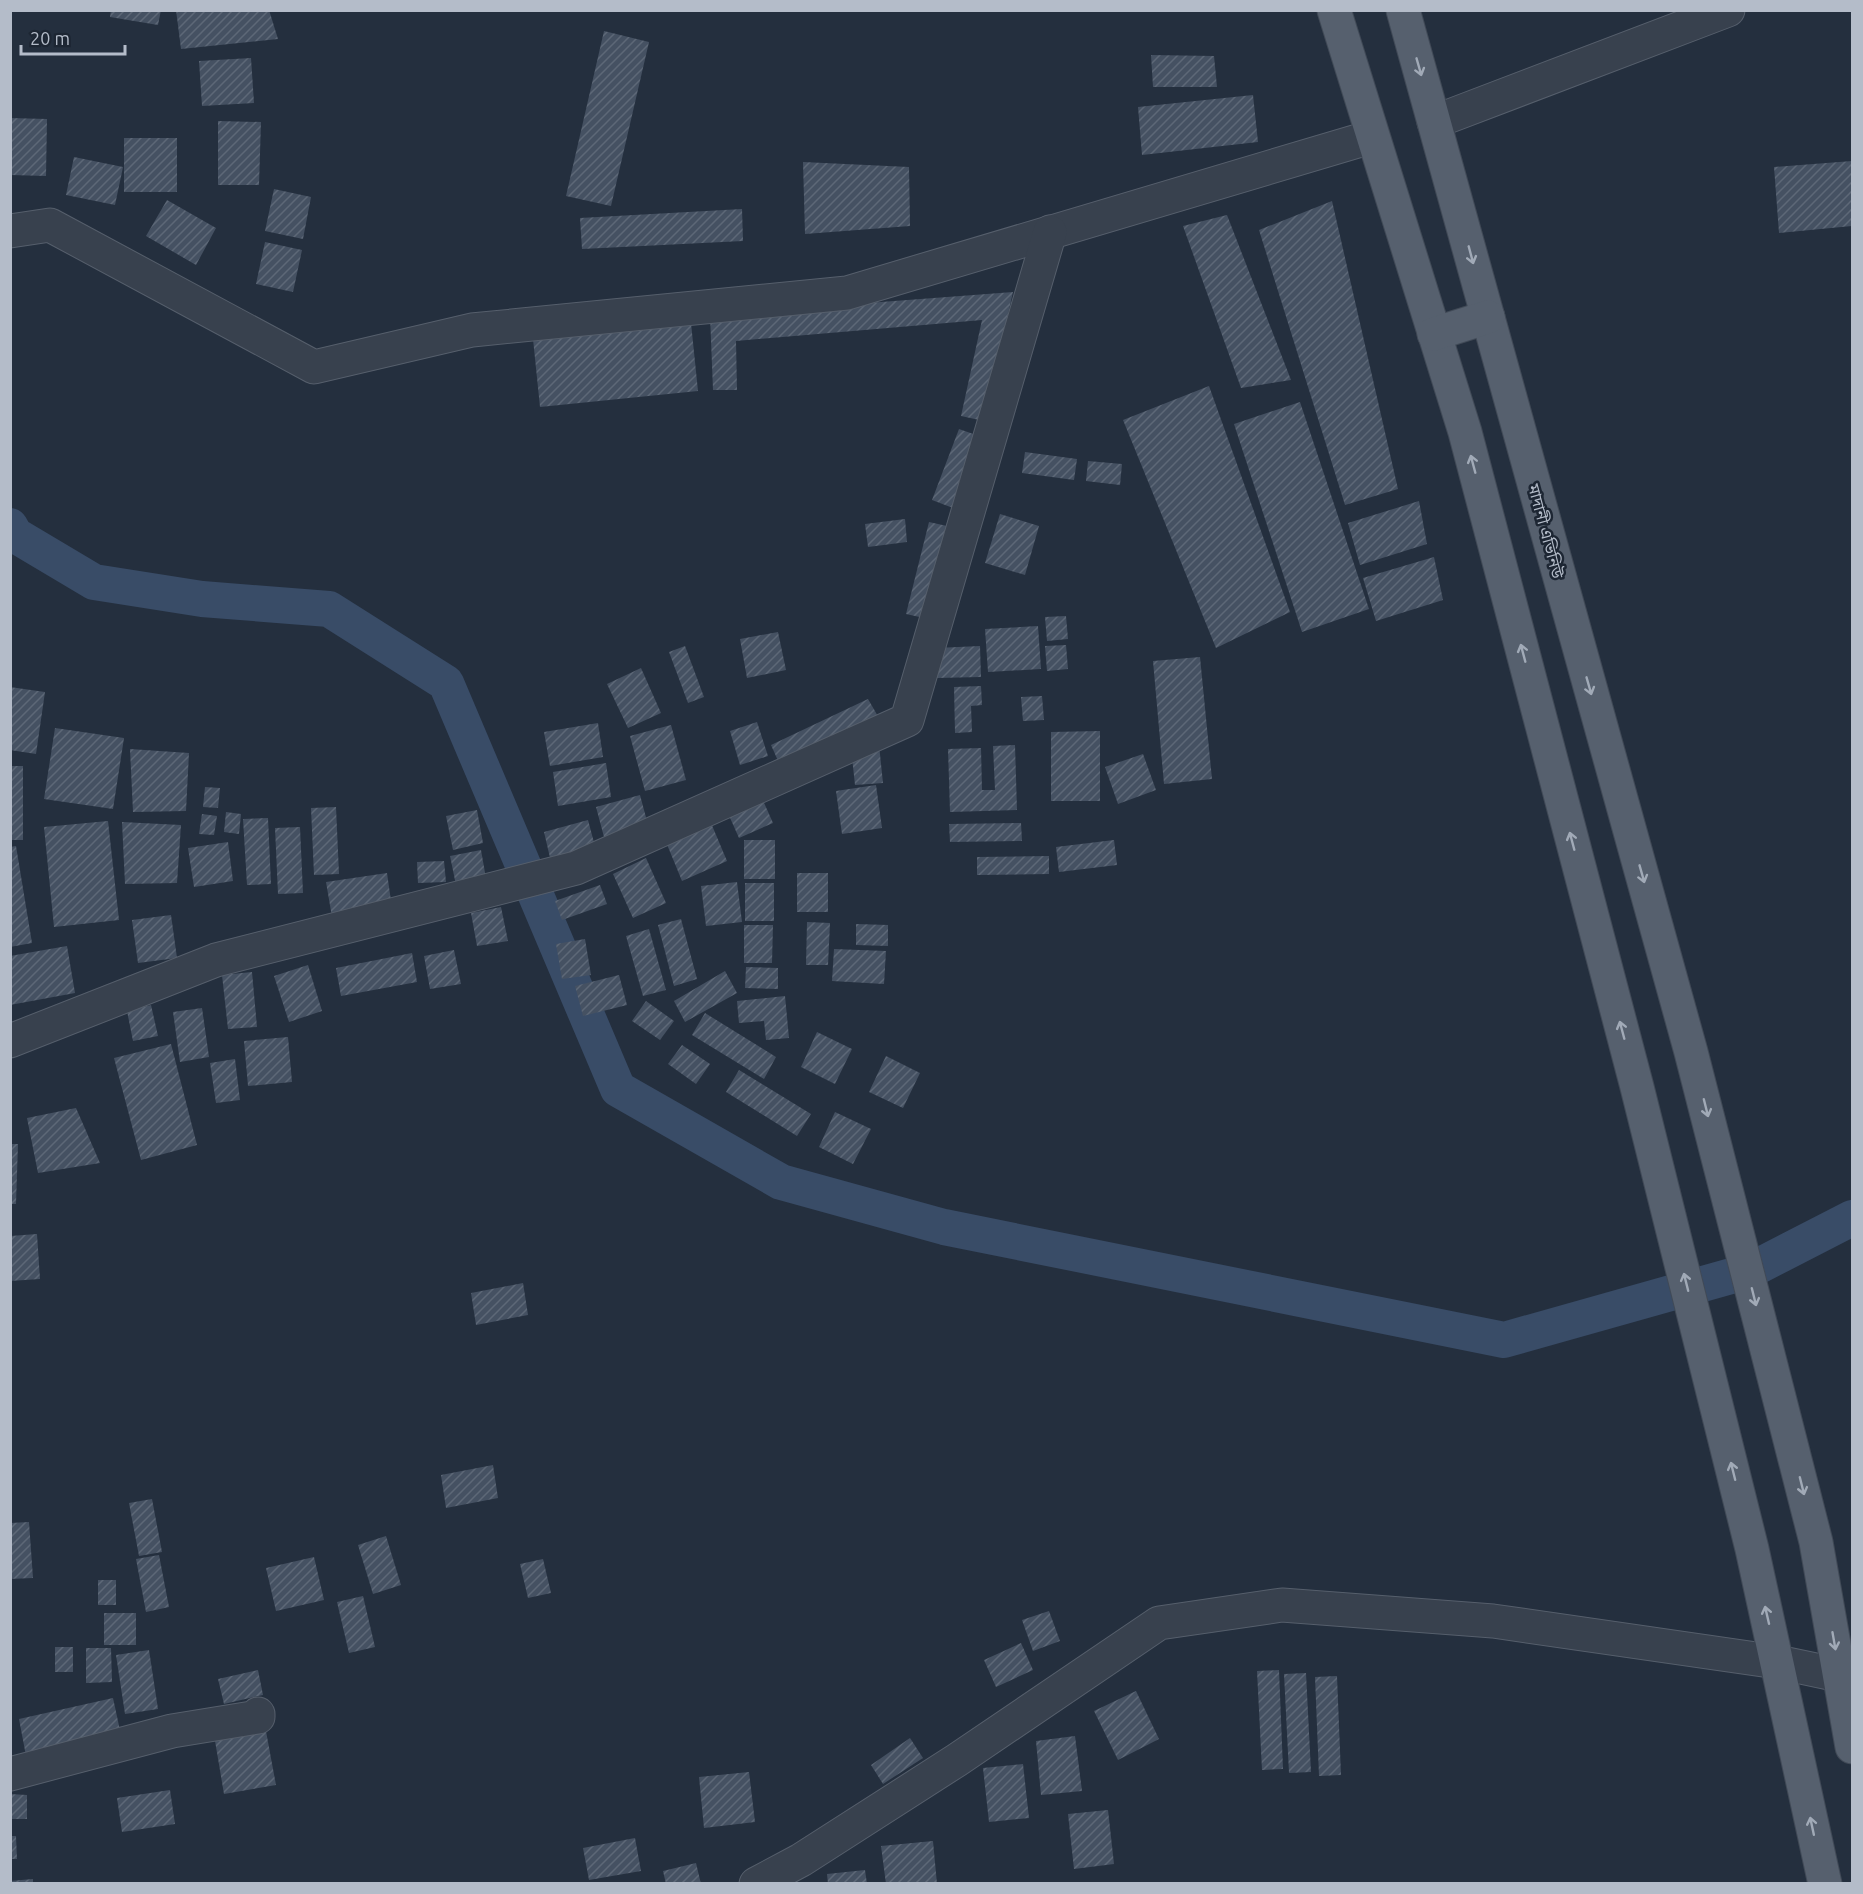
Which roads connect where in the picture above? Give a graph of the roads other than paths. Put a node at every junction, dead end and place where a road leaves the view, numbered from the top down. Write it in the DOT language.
graph roads {
  1 [pos="1334,10"];
  2 [pos="1403,10"];
  3 [pos="1728,10"];
  4 [pos="1434,122"];
  5 [pos="1371,137"];
  6 [pos="10,231"];
  7 [pos="1050,232"];
  8 [pos="1488,317"];
  9 [pos="1434,334"];
  10 [pos="10,1041"];
  11 [pos="1777,1662"];
  12 [pos="1839,1675"];
  13 [pos="258,1714"];
  14 [pos="1852,1747"];
  15 [pos="10,1774"];
  16 [pos="756,1884"];
  17 [pos="1824,1884"];
  1 -- 5 [label="main road"];
  2 -- 4 [label="main road, মাদানী এভিনিউ, one-way"];
  3 -- 4 [label="street"];
  4 -- 8 [label="main road, মাদানী এভিনিউ, one-way"];
  5 -- 7 [label="street"];
  5 -- 9 [label="main road"];
  6 -- 7 [label="street"];
  7 -- 10 [label="street"];
  8 -- 9 [label="main road"];
  8 -- 12 [label="main road, মাদানী এভিনিউ, one-way"];
  11 -- 9 [label="main road, one-way"];
  11 -- 12 [label="street"];
  11 -- 16 [label="street"];
  17 -- 11 [label="main road, one-way"];
  12 -- 14 [label="main road, মাদানী এভিনিউ"];
  13 -- 15 [label="street"];
}
